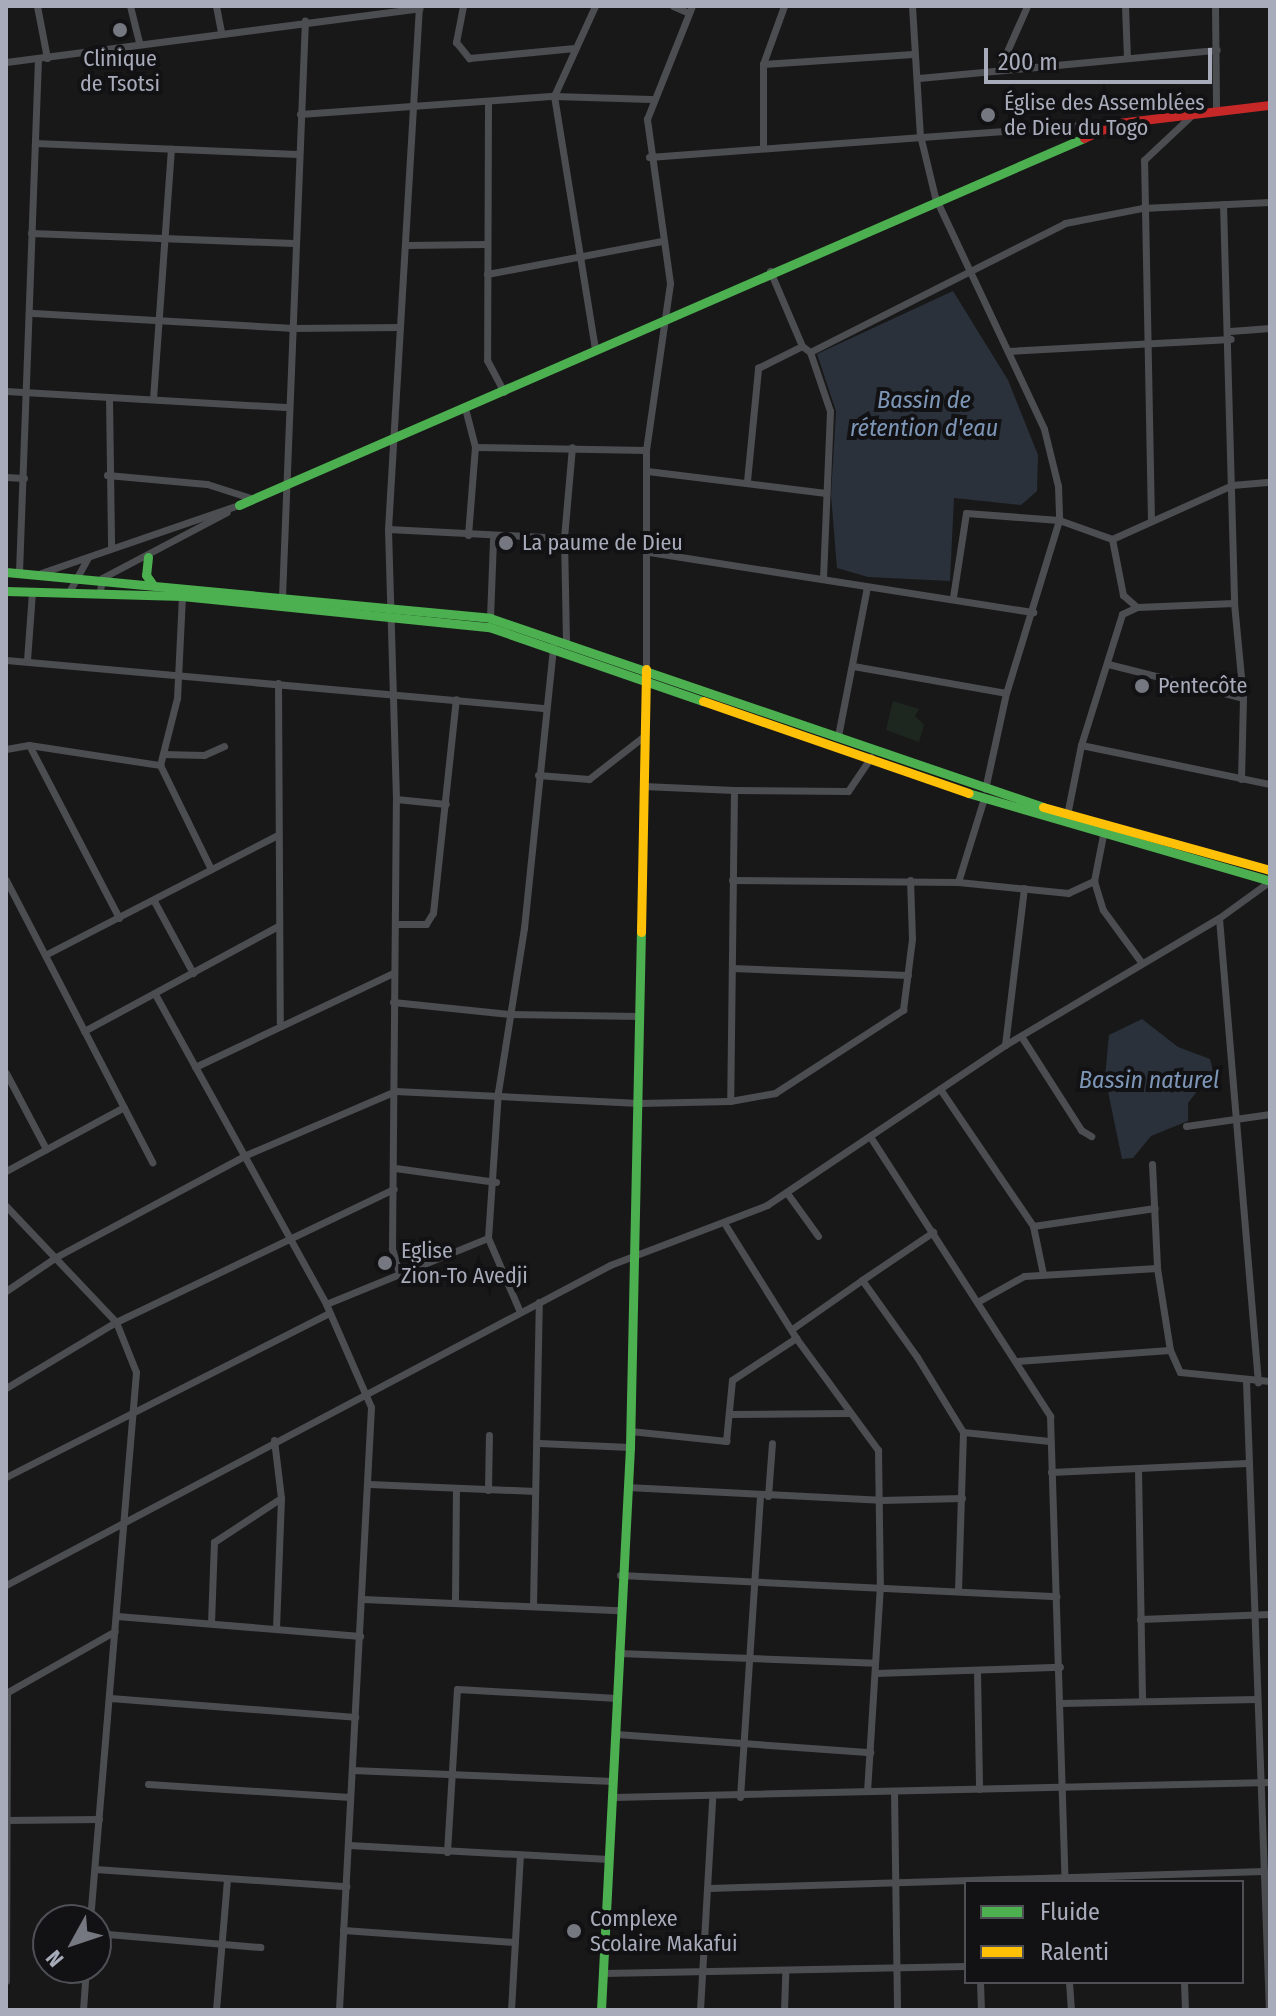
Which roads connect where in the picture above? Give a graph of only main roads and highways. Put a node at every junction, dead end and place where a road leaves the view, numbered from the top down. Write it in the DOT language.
graph roads {
  1 [pos="1270,105"];
  2 [pos="239,505"];
  3 [pos="148,557"];
  4 [pos="6,572"];
  5 [pos="153,585"];
  6 [pos="6,591"];
  7 [pos="389,613"];
  8 [pos="645,674"];
  9 [pos="985,793"];
  10 [pos="1270,870"];
  11 [pos="1270,881"];
  12 [pos="601,2010"];
  1 -- 2 [label="main road"];
  3 -- 5 [label="main road"];
  4 -- 5 [label="main road"];
  5 -- 7 [label="main road"];
  6 -- 7 [label="main road"];
  7 -- 8 [label="main road"];
  7 -- 8 [label="main road"];
  8 -- 9 [label="main road"];
  8 -- 9 [label="main road"];
  8 -- 12 [label="main road"];
  9 -- 10 [label="main road"];
  9 -- 11 [label="main road"];
}
